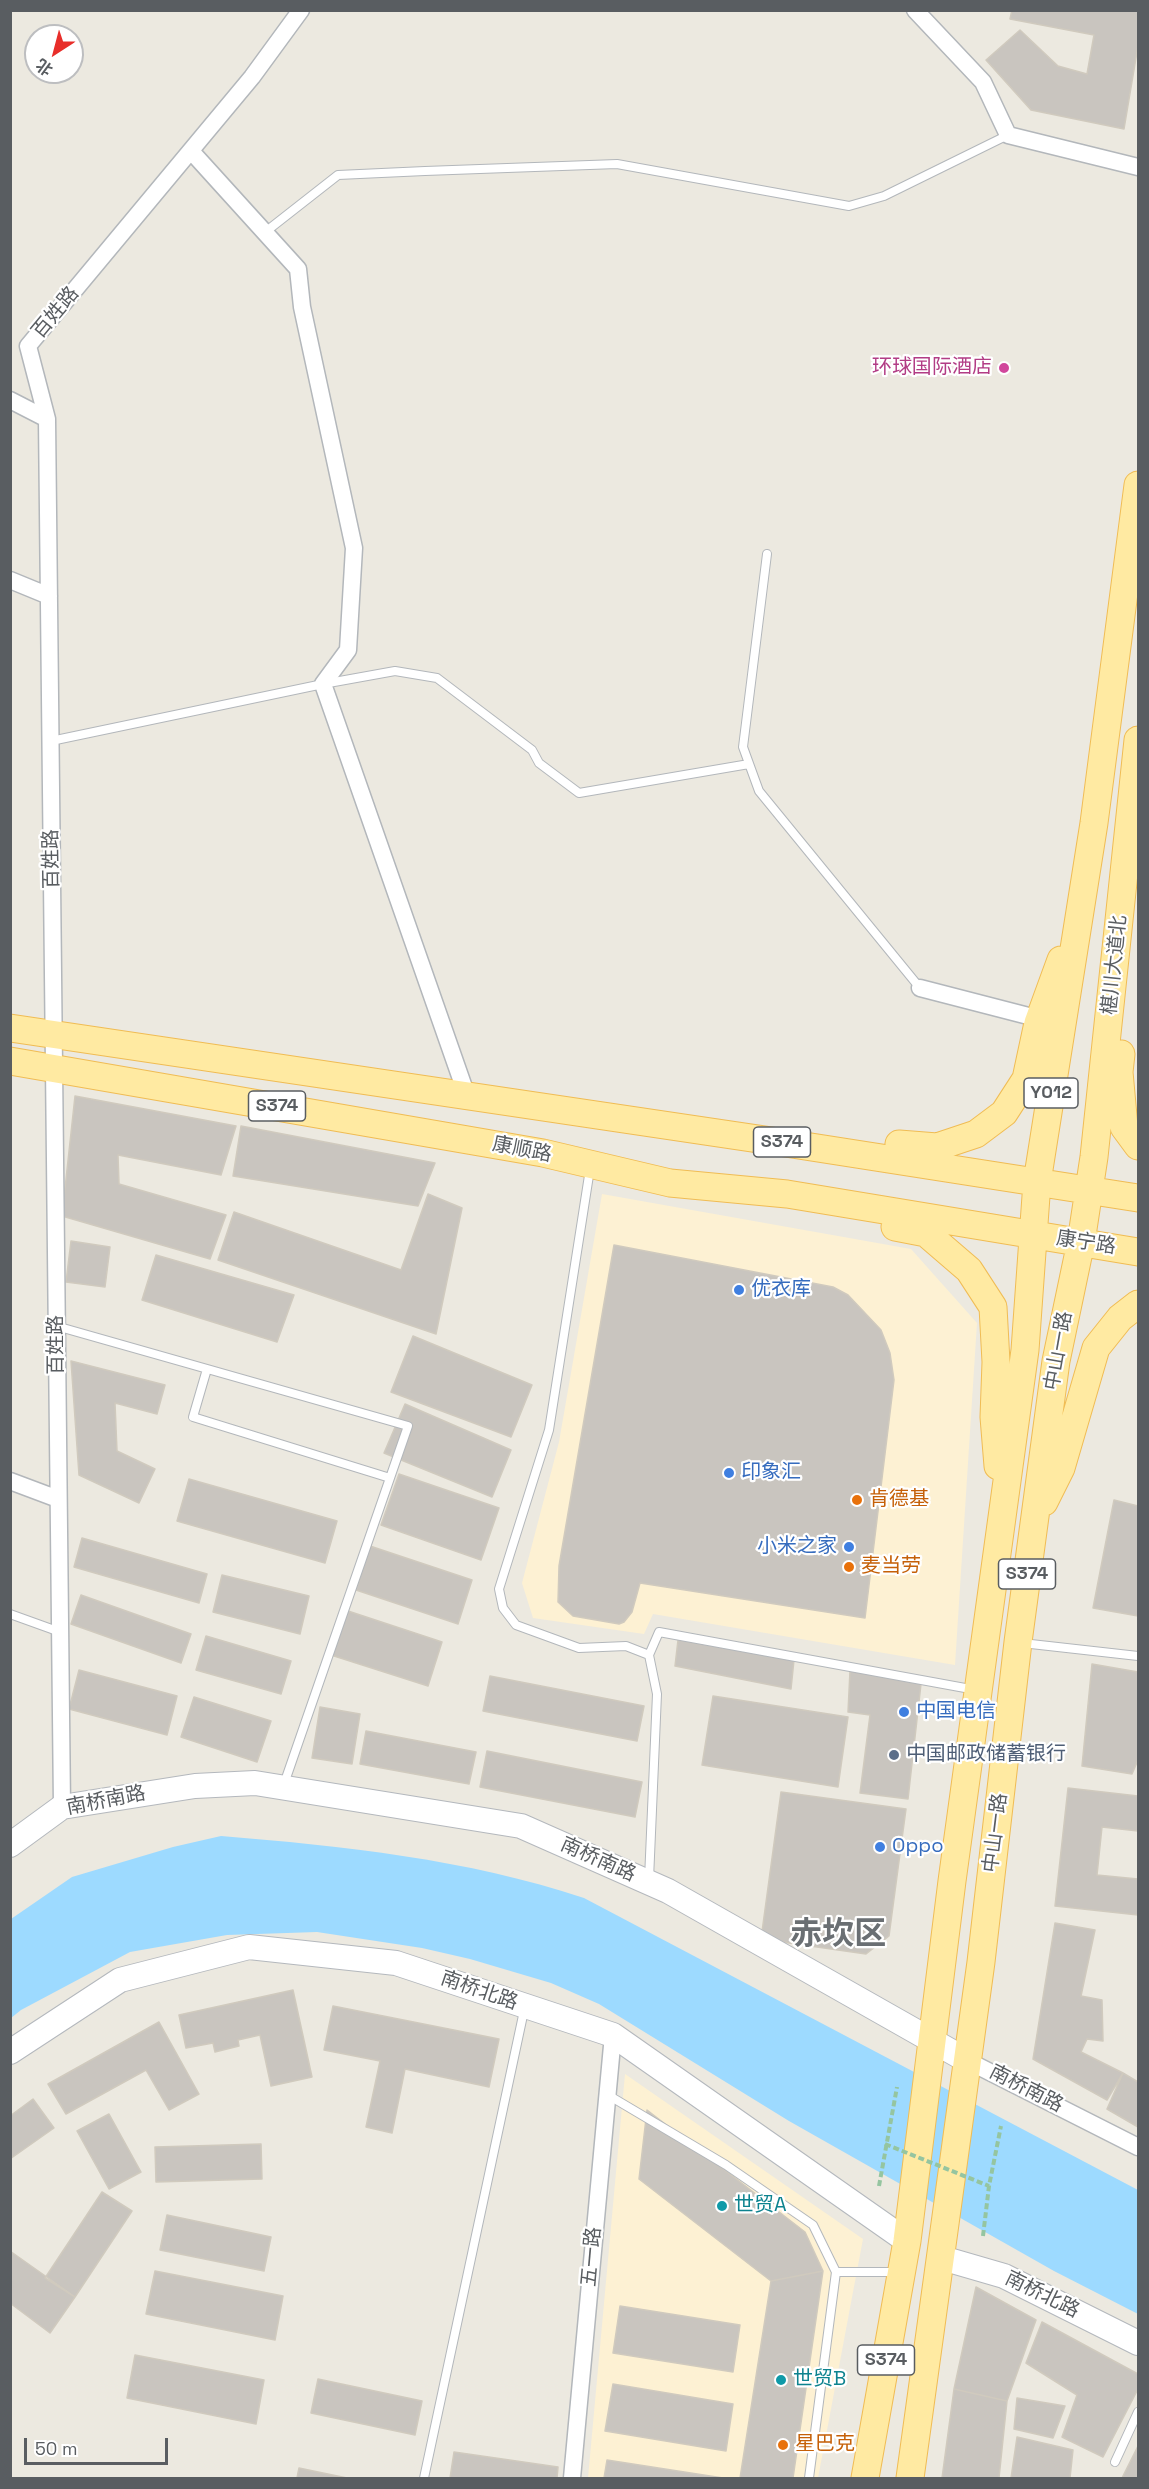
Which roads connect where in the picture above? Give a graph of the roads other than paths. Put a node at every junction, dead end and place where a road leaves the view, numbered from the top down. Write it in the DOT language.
graph roads {
  1 [pos="301,10"];
  2 [pos="915,10"];
  3 [pos="1008,135"];
  4 [pos="191,151"];
  5 [pos="1138,167"];
  6 [pos="264,233"];
  7 [pos="10,400"];
  8 [pos="47,419"];
  9 [pos="1138,485"];
  10 [pos="767,554"];
  11 [pos="10,580"];
  12 [pos="49,596"];
  13 [pos="323,684"];
  14 [pos="1138,740"];
  15 [pos="51,741"];
  16 [pos="749,764"];
  17 [pos="1133,841"];
  18 [pos="1078,920"];
  19 [pos="1118,938"];
  20 [pos="920,988"];
  21 [pos="1040,1019"];
  22 [pos="10,1028"];
  23 [pos="54,1034"];
  24 [pos="10,1061"];
  25 [pos="54,1067"];
  26 [pos="467,1096"];
  27 [pos="792,1144"];
  28 [pos="1138,1146"];
  29 [pos="590,1164"];
  30 [pos="1037,1182"];
  31 [pos="670,1183"];
  32 [pos="1090,1189"];
  33 [pos="1138,1198"];
  34 [pos="1034,1236"];
  35 [pos="1081,1242"];
  36 [pos="1138,1252"];
  37 [pos="1138,1304"];
  38 [pos="56,1326"];
  39 [pos="207,1369"];
  40 [pos="390,1478"];
  41 [pos="10,1481"];
  42 [pos="58,1499"];
  43 [pos="1002,1518"];
  44 [pos="1033,1525"];
  45 [pos="10,1614"];
  46 [pos="60,1632"];
  47 [pos="1018,1642"];
  48 [pos="649,1655"];
  49 [pos="1138,1656"];
  50 [pos="978,1690"];
  51 [pos="283,1787"];
  52 [pos="62,1806"];
  53 [pos="10,1845"];
  54 [pos="649,1883"];
  55 [pos="525,2006"];
  56 [pos="613,2036"];
  57 [pos="931,2040"];
  58 [pos="10,2052"];
  59 [pos="968,2061"];
  60 [pos="607,2094"];
  61 [pos="1138,2147"];
  62 [pos="907,2241"];
  63 [pos="942,2258"];
  64 [pos="836,2271"];
  65 [pos="902,2272"];
  66 [pos="1138,2343"];
  67 [pos="1138,2412"];
  68 [pos="1115,2462"];
  69 [pos="424,2478"];
  70 [pos="572,2478"];
  71 [pos="809,2478"];
  72 [pos="865,2478"];
  73 [pos="910,2478"];
  1 -- 4 [label="street, 百姓路"];
  2 -- 3 [label="street"];
  3 -- 5 [label="street"];
  3 -- 6 [label="lane"];
  4 -- 6 [label="street"];
  4 -- 8 [label="street, 百姓路"];
  6 -- 13 [label="street"];
  7 -- 8 [label="street"];
  8 -- 12 [label="street, 百姓路"];
  9 -- 18 [label="main road"];
  10 -- 16 [label="lane"];
  11 -- 12 [label="street"];
  12 -- 15 [label="street, 百姓路"];
  13 -- 15 [label="lane"];
  13 -- 16 [label="lane"];
  13 -- 26 [label="street"];
  14 -- 17 [label="main road, 椹川大道北 / Y012"];
  15 -- 23 [label="street, 百姓路"];
  16 -- 20 [label="lane"];
  17 -- 19 [label="main road, 椹川大道北 / Y012"];
  18 -- 21 [label="main road"];
  18 -- 30 [label="main road, Y012"];
  19 -- 28 [label="main road"];
  19 -- 32 [label="main road, 椹川大道北 / Y012"];
  20 -- 21 [label="street"];
  21 -- 27 [label="main road"];
  22 -- 23 [label="main road, S374"];
  23 -- 25 [label="street, 百姓路"];
  23 -- 26 [label="main road, S374"];
  24 -- 25 [label="main road, 康顺路 / S374"];
  25 -- 29 [label="main road, 康顺路 / S374"];
  25 -- 38 [label="street, 百姓路"];
  26 -- 27 [label="main road, S374"];
  27 -- 30 [label="main road, S374"];
  29 -- 31 [label="main road, 康顺路 / S374"];
  29 -- 48 [label="lane"];
  30 -- 32 [label="main road, S374"];
  30 -- 34 [label="main road, 中山一路"];
  31 -- 34 [label="main road, 康顺路 / S374"];
  31 -- 43 [label="main road"];
  32 -- 33 [label="main road"];
  32 -- 35 [label="main road, 中山一路 / S374"];
  34 -- 35 [label="main road, 康宁路 / S374"];
  34 -- 43 [label="main road, 中山一路"];
  35 -- 36 [label="main road, 康宁路"];
  35 -- 44 [label="main road, 中山一路 / S374"];
  37 -- 44 [label="main road"];
  38 -- 39 [label="lane"];
  38 -- 42 [label="street, 百姓路"];
  39 -- 40 [label="lane"];
  39 -- 40 [label="lane"];
  40 -- 51 [label="lane"];
  41 -- 42 [label="street"];
  42 -- 46 [label="street, 百姓路"];
  43 -- 50 [label="main road"];
  44 -- 47 [label="main road, 中山一路 / S374"];
  45 -- 46 [label="lane"];
  46 -- 52 [label="street, 百姓路"];
  47 -- 49 [label="lane"];
  47 -- 59 [label="main road, 中山一路 / S374"];
  48 -- 50 [label="lane"];
  48 -- 54 [label="lane"];
  50 -- 57 [label="main road"];
  51 -- 52 [label="street, 南桥南路"];
  51 -- 54 [label="street, 南桥南路"];
  52 -- 53 [label="street, 南桥南路"];
  54 -- 57 [label="street, 南桥南路"];
  55 -- 56 [label="street, 南桥北路"];
  55 -- 58 [label="street, 南桥北路"];
  55 -- 69 [label="lane"];
  56 -- 60 [label="street, 五一路"];
  56 -- 62 [label="street, 南桥北路"];
  57 -- 59 [label="street, 南桥南路"];
  57 -- 62 [label="main road, S374"];
  59 -- 61 [label="street, 南桥南路"];
  59 -- 63 [label="main road, 中山一路 / S374"];
  60 -- 64 [label="lane"];
  60 -- 70 [label="street, 五一路"];
  62 -- 65 [label="main road, S374"];
  63 -- 66 [label="street, 南桥北路"];
  63 -- 73 [label="main road, 中山一路 / S374"];
  64 -- 65 [label="lane"];
  64 -- 71 [label="lane"];
  65 -- 72 [label="main road, S374"];
  67 -- 68 [label="lane"];
}
